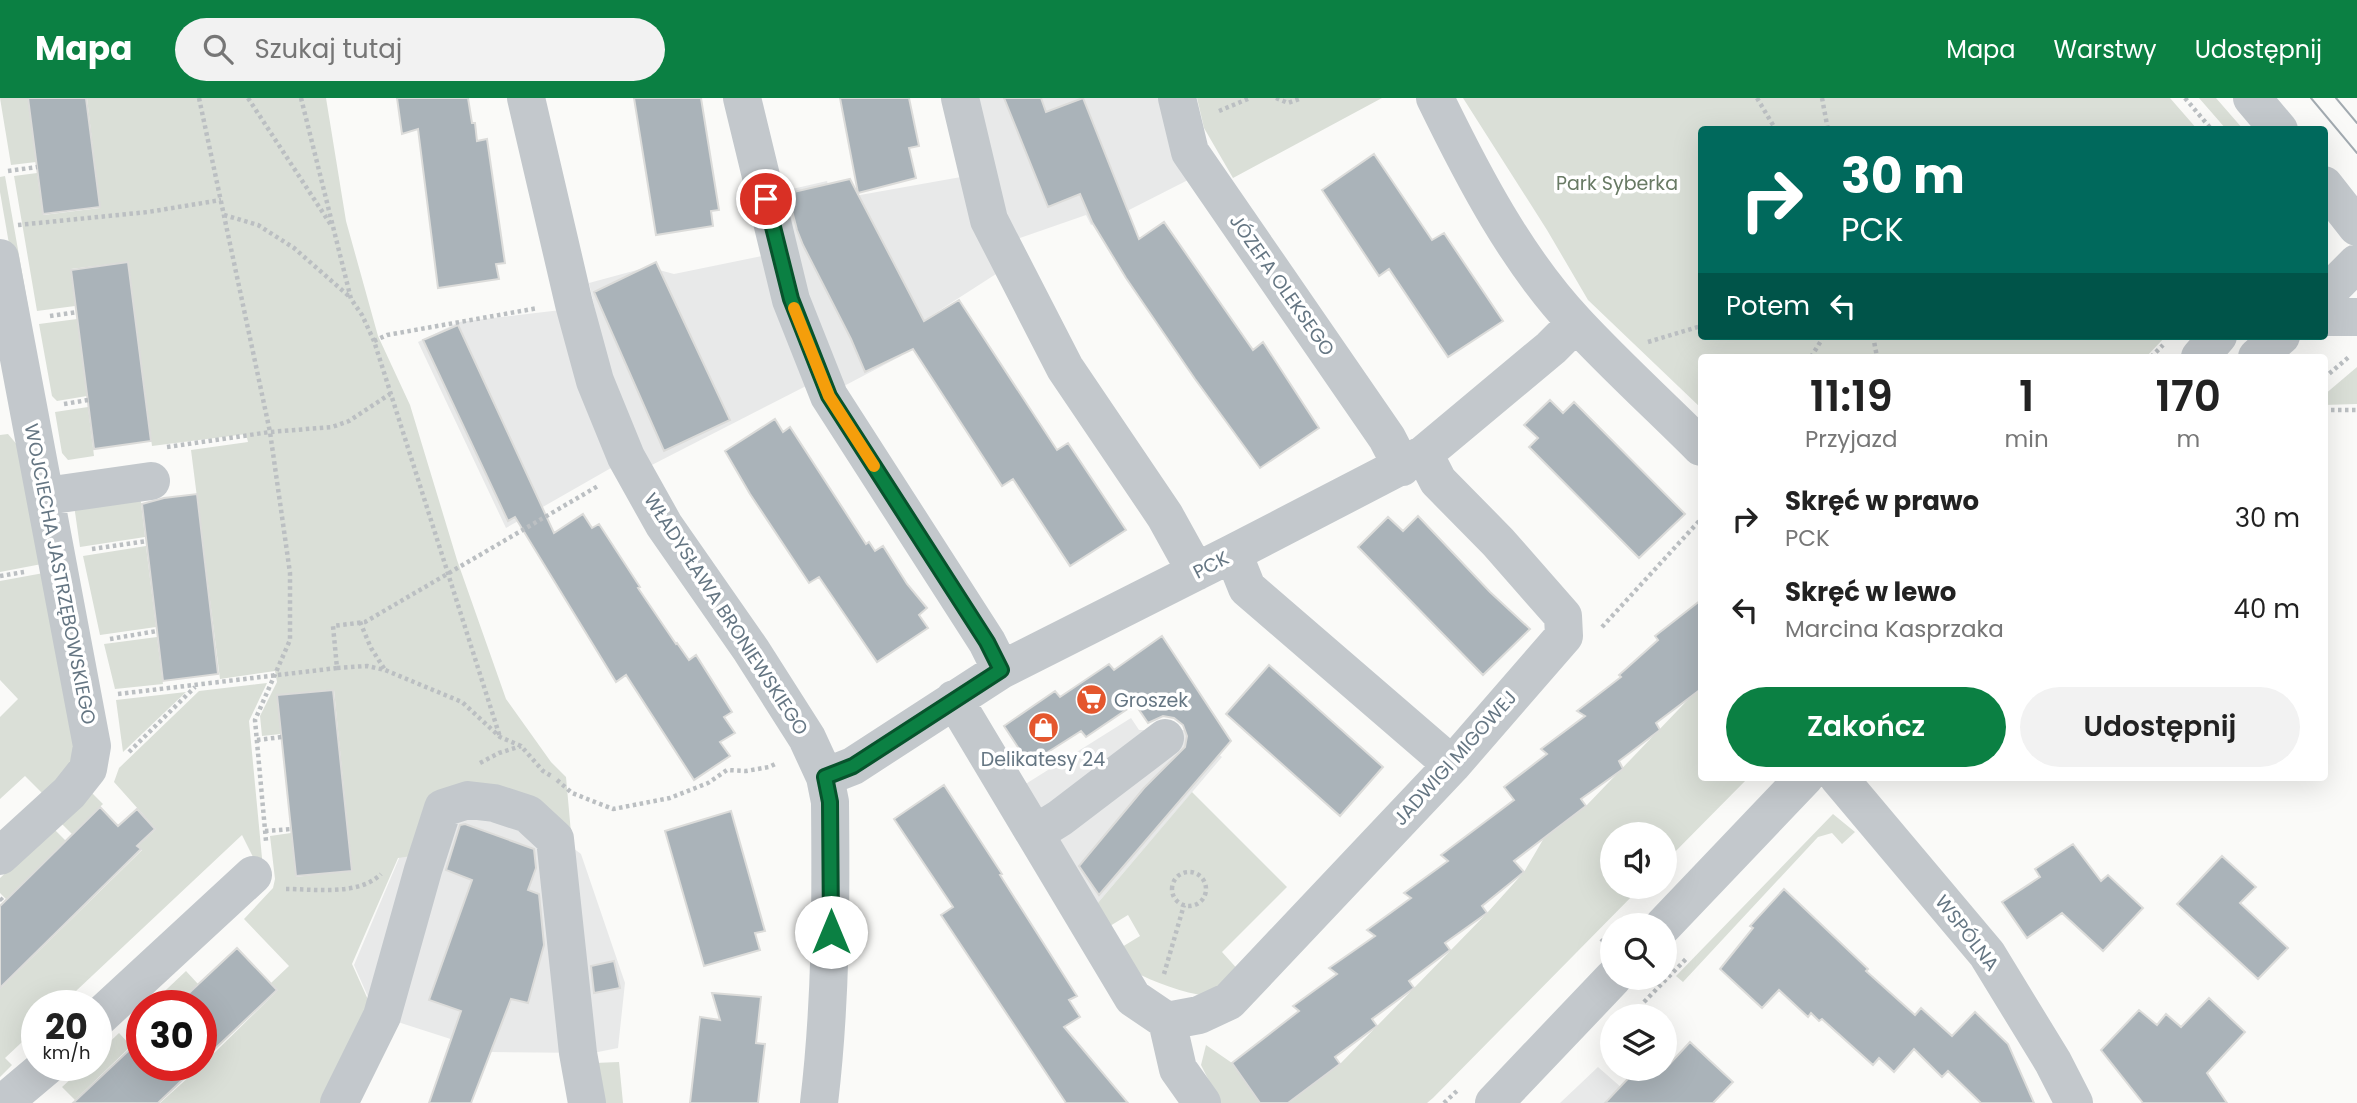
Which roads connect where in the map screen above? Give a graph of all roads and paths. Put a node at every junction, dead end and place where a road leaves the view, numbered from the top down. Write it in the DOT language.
graph roads {
  1 [pos="199,98"];
  2 [pos="248,98"];
  3 [pos="301,98"];
  4 [pos="526,98"];
  5 [pos="742,98"];
  6 [pos="960,98"];
  7 [pos="1177,98"];
  8 [pos="1250,98"];
  9 [pos="1276,98"];
  10 [pos="1303,98"];
  11 [pos="1435,98"];
  12 [pos="1757,98"];
  13 [pos="1822,98"];
  14 [pos="2185,98"];
  15 [pos="2252,98"];
  16 [pos="1212,113"];
  17 [pos="1774,126"];
  18 [pos="1828,126"];
  19 [pos="2209,126"];
  20 [pos="2276,126"];
  21 [pos="37,167"];
  22 [pos="8,171"];
  23 [pos="221,200"];
  24 [pos="224,215"];
  25 [pos="17,225"];
  26 [pos="334,229"];
  27 [pos="0,258"];
  28 [pos="2357,263"];
  29 [pos="2328,292"];
  30 [pos="351,299"];
  31 [pos="574,304"];
  32 [pos="77,312"];
  33 [pos="44,316"];
  34 [pos="2328,317"];
  35 [pos="2357,317"];
  36 [pos="1576,323"];
  37 [pos="2214,340"];
  38 [pos="2276,340"];
  39 [pos="374,341"];
  40 [pos="2357,349"];
  41 [pos="2202,354"];
  42 [pos="2260,354"];
  43 [pos="2328,374"];
  44 [pos="390,394"];
  45 [pos="2328,410"];
  46 [pos="2357,410"];
  47 [pos="270,432"];
  48 [pos="1698,444"];
  49 [pos="168,447"];
  50 [pos="1413,460"];
  51 [pos="151,481"];
  52 [pos="598,486"];
  53 [pos="46,496"];
  54 [pos="1698,522"];
  55 [pos="146,541"];
  56 [pos="88,550"];
  57 [pos="1233,553"];
  58 [pos="21,572"];
  59 [pos="1196,572"];
  60 [pos="448,573"];
  61 [pos="0,576"];
  62 [pos="359,622"];
  63 [pos="1599,629"];
  64 [pos="157,631"];
  65 [pos="97,641"];
  66 [pos="337,668"];
  67 [pos="385,670"];
  68 [pos="1001,670"];
  69 [pos="273,676"];
  70 [pos="197,686"];
  71 [pos="110,695"];
  72 [pos="954,699"];
  73 [pos="282,737"];
  74 [pos="500,737"];
  75 [pos="1165,738"];
  76 [pos="257,740"];
  77 [pos="128,752"];
  78 [pos="779,763"];
  79 [pos="1452,765"];
  80 [pos="825,777"];
  81 [pos="1801,781"];
  82 [pos="1842,781"];
  83 [pos="291,829"];
  84 [pos="265,831"];
  85 [pos="1036,833"];
  86 [pos="0,856"];
  87 [pos="388,867"];
  88 [pos="264,869"];
  89 [pos="1184,905"];
  90 [pos="1675,913"];
  91 [pos="1602,990"];
  92 [pos="1133,998"];
  93 [pos="112,1006"];
  94 [pos="1167,1021"];
  95 [pos="29,1081"];
  96 [pos="3,1103"];
  97 [pos="339,1103"];
  98 [pos="587,1103"];
  99 [pos="819,1103"];
  100 [pos="1202,1103"];
  101 [pos="1494,1103"];
  102 [pos="2074,1103"];
  1 -- 23 [label="path"];
  2 -- 26 [label="path"];
  3 -- 26 [label="path"];
  4 -- 31 [label="street, WŁADYSŁAWA BRONIEWSKIEGO"];
  5 -- 68 [label="street"];
  6 -- 59 [label="street"];
  7 -- 50 [label="street, JÓZEFA OLEKSEGO"];
  8 -- 16 [label="path"];
  9 -- 10 [label="path"];
  11 -- 36 [label="street"];
  12 -- 17 [label="path"];
  13 -- 18 [label="path"];
  14 -- 19 [label="path"];
  15 -- 20 [label="street"];
  21 -- 22 [label="path"];
  23 -- 24 [label="path"];
  23 -- 25 [label="path"];
  24 -- 30 [label="path"];
  24 -- 47 [label="path"];
  26 -- 30 [label="path"];
  27 -- 53 [label="street, WOJCIECHA JASTRZĘBOWSKIEGO"];
  28 -- 29 [label="street"];
  30 -- 39 [label="path"];
  31 -- 39 [label="path"];
  31 -- 80 [label="street, WŁADYSŁAWA BRONIEWSKIEGO"];
  32 -- 33 [label="path"];
  34 -- 35 [label="street"];
  36 -- 48 [label="street"];
  36 -- 50 [label="street, PCK"];
  37 -- 41 [label="street"];
  38 -- 42 [label="street"];
  39 -- 44 [label="path"];
  40 -- 43 [label="path"];
  44 -- 47 [label="path"];
  44 -- 60 [label="path"];
  45 -- 46 [label="path"];
  47 -- 49 [label="path"];
  47 -- 69 [label="path"];
  50 -- 57 [label="street, PCK"];
  50 -- 79 [label="street, JADWIGI MIGOWEJ"];
  51 -- 53 [label="street"];
  52 -- 60 [label="path"];
  53 -- 86 [label="street, WOJCIECHA JASTRZĘBOWSKIEGO"];
  54 -- 63 [label="path"];
  55 -- 56 [label="path"];
  57 -- 59 [label="street, PCK"];
  57 -- 79 [label="street"];
  58 -- 61 [label="path"];
  59 -- 68 [label="street, PCK"];
  60 -- 62 [label="path"];
  60 -- 74 [label="path"];
  62 -- 66 [label="path"];
  62 -- 67 [label="path"];
  64 -- 65 [label="path"];
  66 -- 67 [label="path"];
  66 -- 69 [label="path"];
  67 -- 74 [label="path"];
  68 -- 72 [label="street, PCK"];
  69 -- 70 [label="path"];
  69 -- 76 [label="path"];
  70 -- 71 [label="path"];
  70 -- 77 [label="path"];
  72 -- 80 [label="street, PCK"];
  72 -- 85 [label="street"];
  73 -- 76 [label="path"];
  74 -- 78 [label="path"];
  75 -- 85 [label="street"];
  76 -- 84 [label="path"];
  79 -- 94 [label="street, JADWIGI MIGOWEJ"];
  80 -- 99 [label="street, WŁADYSŁAWA BRONIEWSKIEGO"];
  81 -- 90 [label="street"];
  82 -- 102 [label="street, WSPÓLNA"];
  83 -- 84 [label="path"];
  84 -- 88 [label="path"];
  85 -- 92 [label="street"];
  87 -- 88 [label="path"];
  88 -- 93 [label="street"];
  89 -- 89 [label="path"];
  89 -- 92 [label="path"];
  91 -- 101 [label="street"];
  92 -- 94 [label="street"];
  94 -- 100 [label="street"];
  95 -- 96 [label="street"];
  97 -- 98 [label="street"];
}
